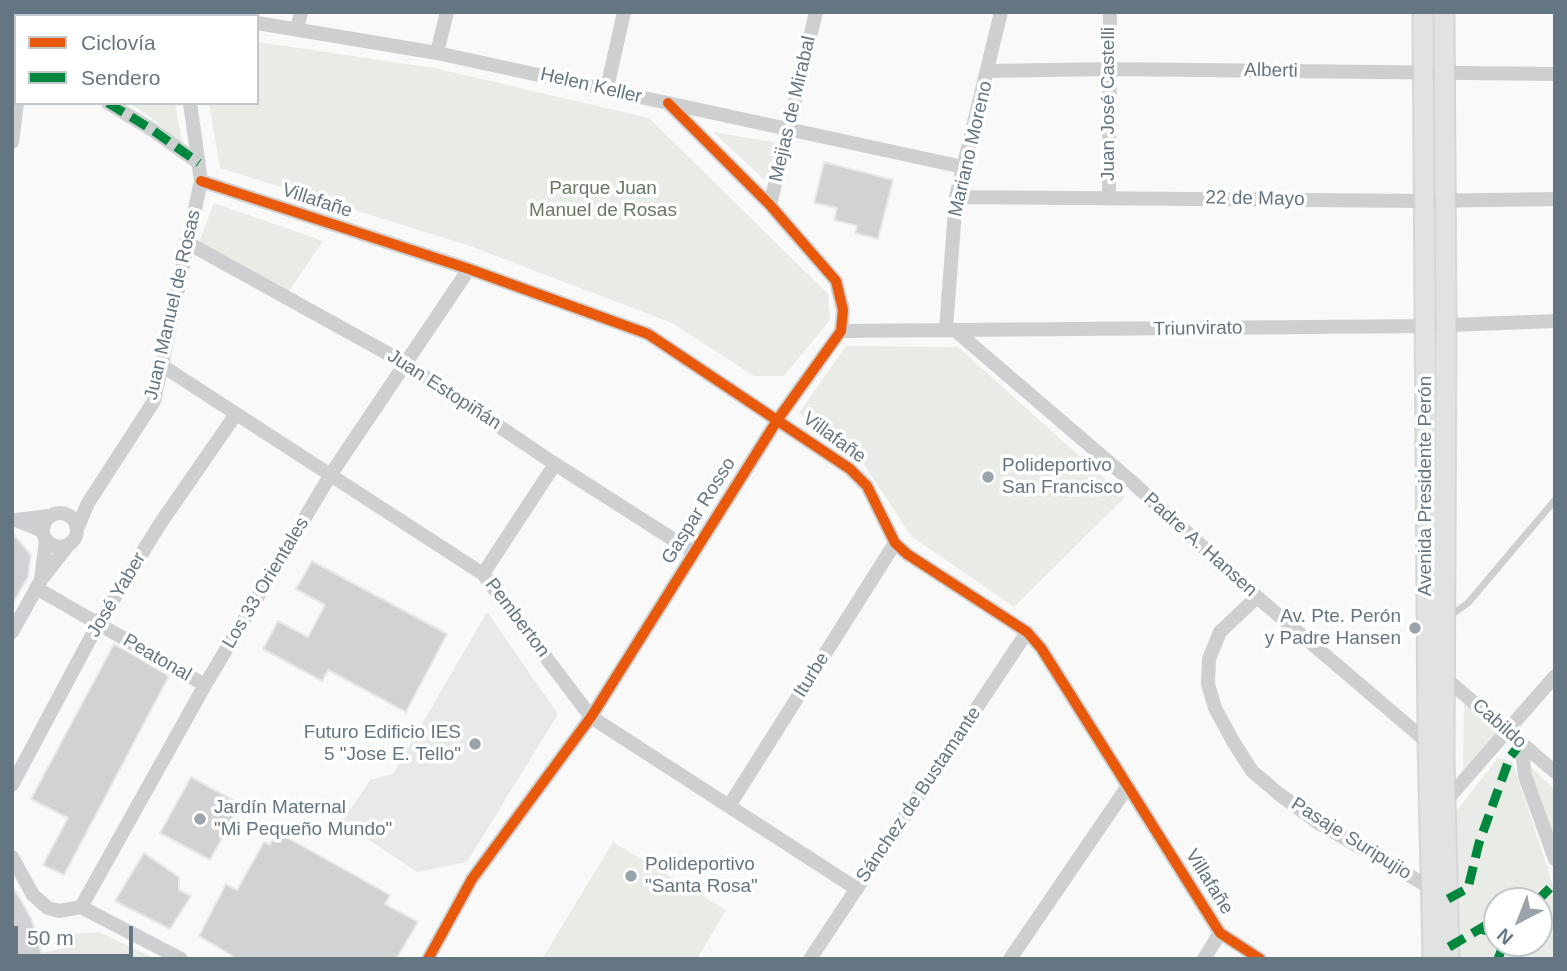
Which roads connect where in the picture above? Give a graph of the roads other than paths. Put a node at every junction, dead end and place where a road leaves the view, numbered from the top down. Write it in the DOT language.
graph roads {
  1 [pos="301,12"];
  2 [pos="447,12"];
  3 [pos="624,12"];
  4 [pos="816,12"];
  5 [pos="1001,12"];
  6 [pos="1110,12"];
  7 [pos="1423,12"];
  8 [pos="1444,12"];
  9 [pos="259,23"];
  10 [pos="297,29"];
  11 [pos="437,53"];
  12 [pos="1109,69"];
  13 [pos="988,71"];
  14 [pos="1446,73"];
  15 [pos="1424,74"];
  16 [pos="1555,74"];
  17 [pos="607,88"];
  18 [pos="668,103"];
  19 [pos="17,105"];
  20 [pos="111,105"];
  21 [pos="190,105"];
  22 [pos="789,130"];
  23 [pos="12,142"];
  24 [pos="199,163"];
  25 [pos="963,167"];
  26 [pos="201,181"];
  27 [pos="956,197"];
  28 [pos="1109,197"];
  29 [pos="1555,199"];
  30 [pos="1446,200"];
  31 [pos="1423,201"];
  32 [pos="770,205"];
  33 [pos="186,242"];
  34 [pos="469,269"];
  35 [pos="1555,321"];
  36 [pos="1425,326"];
  37 [pos="1446,326"];
  38 [pos="951,330"];
  39 [pos="841,331"];
  40 [pos="405,363"];
  41 [pos="161,365"];
  42 [pos="236,414"];
  43 [pos="778,419"];
  44 [pos="555,464"];
  45 [pos="331,474"];
  46 [pos="1555,500"];
  47 [pos="88,503"];
  48 [pos="53,515"];
  49 [pos="14,519"];
  50 [pos="77,529"];
  51 [pos="44,536"];
  52 [pos="70,543"];
  53 [pos="895,543"];
  54 [pos="693,552"];
  55 [pos="483,574"];
  56 [pos="38,584"];
  57 [pos="1257,597"];
  58 [pos="1444,621"];
  59 [pos="98,624"];
  60 [pos="12,632"];
  61 [pos="1027,632"];
  62 [pos="1555,676"];
  63 [pos="1444,677"];
  64 [pos="205,685"];
  65 [pos="591,717"];
  66 [pos="1507,732"];
  67 [pos="1428,743"];
  68 [pos="1521,743"];
  69 [pos="1444,758"];
  70 [pos="1555,772"];
  71 [pos="12,785"];
  72 [pos="1128,786"];
  73 [pos="1445,802"];
  74 [pos="729,806"];
  75 [pos="12,857"];
  76 [pos="1555,859"];
  77 [pos="857,889"];
  78 [pos="1440,894"];
  79 [pos="81,907"];
  80 [pos="1220,933"];
  81 [pos="181,959"];
  82 [pos="428,959"];
  83 [pos="810,959"];
  84 [pos="1010,959"];
  85 [pos="1204,959"];
  86 [pos="1260,959"];
  87 [pos="1433,959"];
  88 [pos="1449,959"];
  1 -- 10 [label="street"];
  2 -- 11 [label="street"];
  3 -- 17 [label="street"];
  4 -- 22 [label="street, Mejias de Mirabal"];
  5 -- 13 [label="street, Mariano Moreno"];
  6 -- 12 [label="street, Juan José Castelli"];
  7 -- 15 [label="main road, Avenida Presidente Perón"];
  8 -- 14 [label="main road, Avenida Presidente Perón"];
  9 -- 10 [label="street, Helen Keller"];
  10 -- 11 [label="street, Helen Keller"];
  11 -- 17 [label="street, Helen Keller"];
  12 -- 13 [label="street, Alberti"];
  12 -- 15 [label="street, Alberti"];
  12 -- 28 [label="street, Juan José Castelli"];
  13 -- 25 [label="street, Mariano Moreno"];
  14 -- 15 [label="street, Alberti"];
  14 -- 16 [label="street, Alberti"];
  14 -- 30 [label="main road, Avenida Presidente Perón"];
  15 -- 31 [label="main road, Avenida Presidente Perón"];
  17 -- 18 [label="street, Helen Keller"];
  18 -- 22 [label="street, Helen Keller"];
  18 -- 32 [label="street"];
  19 -- 23 [label="street"];
  20 -- 24 [label="street"];
  21 -- 24 [label="street, Juan Manuel de Rosas"];
  22 -- 25 [label="street, Helen Keller"];
  22 -- 32 [label="street, Mejias de Mirabal"];
  24 -- 26 [label="street, Juan Manuel de Rosas"];
  25 -- 27 [label="street, Mariano Moreno"];
  26 -- 33 [label="street, Juan Manuel de Rosas"];
  26 -- 34 [label="street, Villafañe"];
  27 -- 28 [label="street, 22 de Mayo"];
  27 -- 38 [label="street, Mariano Moreno"];
  28 -- 31 [label="street, 22 de Mayo"];
  29 -- 30 [label="street, 22 de Mayo"];
  30 -- 31 [label="street, 22 de Mayo"];
  30 -- 37 [label="main road, Avenida Presidente Perón"];
  31 -- 36 [label="main road, Avenida Presidente Perón"];
  32 -- 39 [label="street"];
  33 -- 40 [label="street, Juan Estopiñán"];
  33 -- 41 [label="street, Juan Manuel de Rosas"];
  34 -- 40 [label="street, Los 33 Orientales"];
  34 -- 43 [label="street, Villafañe"];
  35 -- 37 [label="street, Triunvirato"];
  36 -- 37 [label="street, Triunvirato"];
  36 -- 38 [label="street, Triunvirato"];
  36 -- 67 [label="main road, Avenida Presidente Perón"];
  37 -- 58 [label="main road, Avenida Presidente Perón"];
  38 -- 39 [label="street, Triunvirato"];
  38 -- 57 [label="street, Padre A. Hansen"];
  39 -- 43 [label="street, Gaspar Rosso"];
  40 -- 44 [label="street, Juan Estopiñán"];
  40 -- 45 [label="street, Los 33 Orientales"];
  41 -- 42 [label="street, Pemberton"];
  41 -- 47 [label="street, Juan Manuel de Rosas"];
  42 -- 45 [label="street, Pemberton"];
  42 -- 59 [label="street, José Yaber"];
  43 -- 53 [label="street, Villafañe"];
  43 -- 54 [label="street, Gaspar Rosso"];
  44 -- 54 [label="street, Juan Estopiñán"];
  44 -- 55 [label="street"];
  45 -- 55 [label="street, Pemberton"];
  45 -- 64 [label="street, Los 33 Orientales"];
  46 -- 58 [label="lane"];
  47 -- 48 [label="street"];
  47 -- 50 [label="street, Juan Manuel de Rosas"];
  48 -- 49 [label="street"];
  48 -- 50 [label="street"];
  48 -- 51 [label="street"];
  49 -- 51 [label="street"];
  50 -- 52 [label="street"];
  51 -- 52 [label="street"];
  51 -- 56 [label="street"];
  52 -- 56 [label="street"];
  53 -- 61 [label="street, Villafañe"];
  53 -- 74 [label="street, Iturbe"];
  54 -- 65 [label="street, Gaspar Rosso"];
  55 -- 65 [label="street, Pemberton"];
  56 -- 59 [label="street, Peatonal"];
  56 -- 60 [label="street"];
  57 -- 67 [label="street, Padre A. Hansen"];
  57 -- 78 [label="street, Pasaje Suripujio"];
  58 -- 63 [label="main road, Avenida Presidente Perón"];
  59 -- 64 [label="street, Peatonal"];
  59 -- 71 [label="street, José Yaber"];
  61 -- 72 [label="street, Villafañe"];
  61 -- 77 [label="street, Sánchez de Bustamante"];
  62 -- 66 [label="street"];
  63 -- 66 [label="street, Cabildo"];
  63 -- 69 [label="main road, Avenida Presidente Perón"];
  64 -- 79 [label="street, Los 33 Orientales"];
  65 -- 74 [label="street, Pemberton"];
  65 -- 82 [label="street, Gaspar Rosso"];
  66 -- 68 [label="street, Cabildo"];
  66 -- 73 [label="street"];
  67 -- 69 [label="street, Padre A. Hansen"];
  67 -- 78 [label="main road, Avenida Presidente Perón"];
  68 -- 70 [label="street, Cabildo"];
  68 -- 76 [label="street"];
  69 -- 73 [label="main road, Avenida Presidente Perón"];
  72 -- 80 [label="street, Villafañe"];
  72 -- 84 [label="street"];
  73 -- 78 [label="main road, Avenida Presidente Perón"];
  74 -- 77 [label="street, Pemberton"];
  75 -- 79 [label="street"];
  77 -- 83 [label="street, Sánchez de Bustamante"];
  78 -- 87 [label="main road, Avenida Presidente Perón"];
  78 -- 88 [label="main road, Avenida Presidente Perón"];
  79 -- 81 [label="street"];
  80 -- 85 [label="street"];
  80 -- 86 [label="street, Villafañe"];
}
